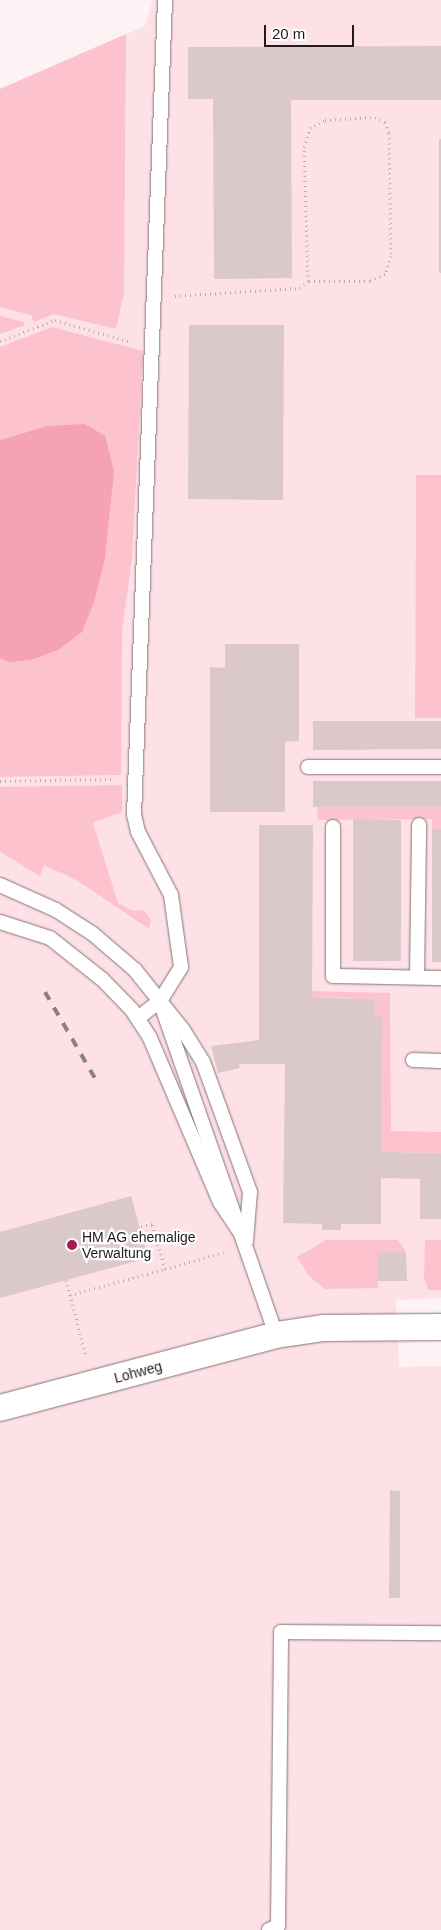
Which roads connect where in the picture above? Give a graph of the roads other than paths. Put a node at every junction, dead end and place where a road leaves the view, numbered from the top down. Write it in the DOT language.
graph roads {
  1 [pos="165,0"];
  2 [pos="308,767"];
  3 [pos="441,767"];
  4 [pos="419,825"];
  5 [pos="333,827"];
  6 [pos="0,885"];
  7 [pos="0,922"];
  8 [pos="417,977"];
  9 [pos="441,978"];
  10 [pos="160,1001"];
  11 [pos="138,1018"];
  12 [pos="413,1060"];
  13 [pos="441,1061"];
  14 [pos="246,1243"];
  15 [pos="441,1327"];
  16 [pos="276,1335"];
  17 [pos="0,1408"];
  18 [pos="441,1633"];
  19 [pos="269,1930"];
  1 -- 10 [label="lane"];
  2 -- 3 [label="lane"];
  4 -- 8 [label="lane"];
  5 -- 8 [label="lane"];
  6 -- 10 [label="lane"];
  7 -- 11 [label="lane"];
  8 -- 9 [label="lane"];
  10 -- 11 [label="lane"];
  10 -- 14 [label="lane"];
  10 -- 14 [label="lane"];
  11 -- 14 [label="lane"];
  12 -- 13 [label="lane"];
  14 -- 16 [label="lane"];
  15 -- 16 [label="street, Lohweg"];
  16 -- 17 [label="street, Lohweg"];
  18 -- 19 [label="lane"];
}
